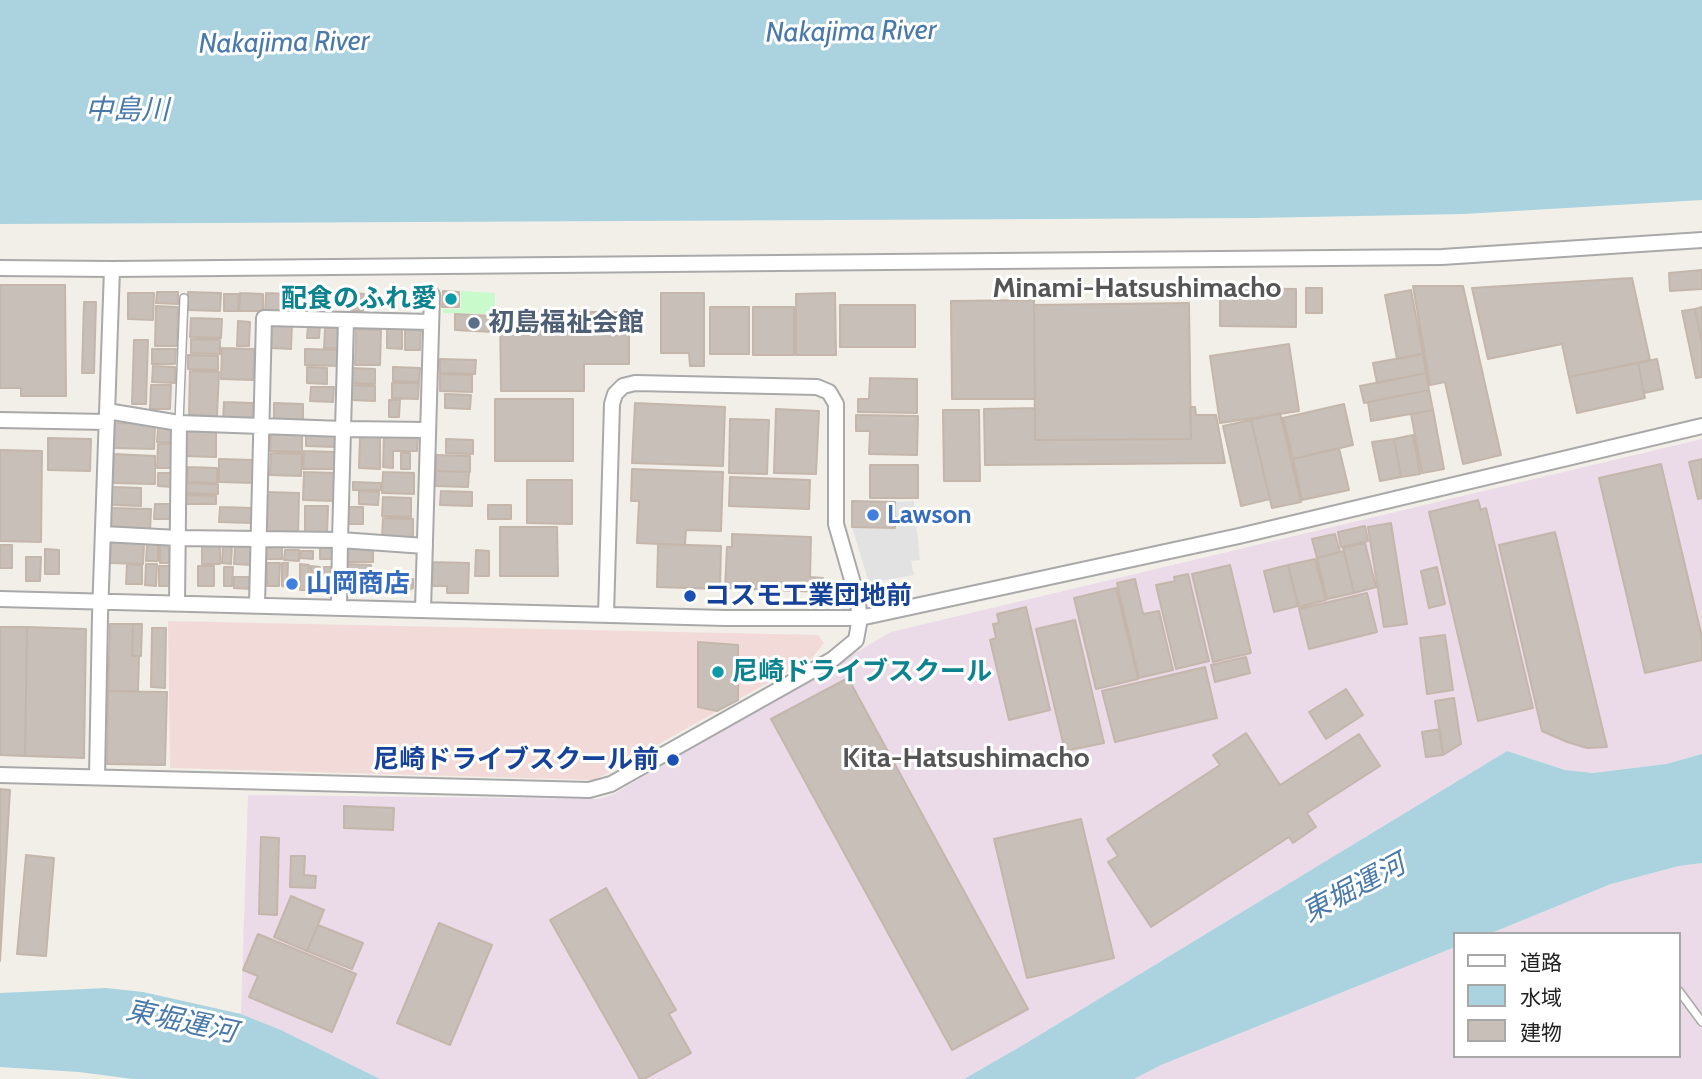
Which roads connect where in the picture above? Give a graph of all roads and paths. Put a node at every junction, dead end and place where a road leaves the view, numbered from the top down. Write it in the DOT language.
graph roads {
  1 [pos="1702,240"];
  2 [pos="0,268"];
  3 [pos="112,269"];
  4 [pos="432,295"];
  5 [pos="184,298"];
  6 [pos="346,320"];
  7 [pos="431,323"];
  8 [pos="107,417"];
  9 [pos="0,420"];
  10 [pos="179,423"];
  11 [pos="1702,426"];
  12 [pos="261,427"];
  13 [pos="343,429"];
  14 [pos="428,430"];
  15 [pos="103,534"];
  16 [pos="177,538"];
  17 [pos="258,538"];
  18 [pos="340,540"];
  19 [pos="425,546"];
  20 [pos="0,599"];
  21 [pos="101,601"];
  22 [pos="177,603"];
  23 [pos="257,605"];
  24 [pos="339,607"];
  25 [pos="424,610"];
  26 [pos="606,615"];
  27 [pos="860,618"];
  28 [pos="0,775"];
  29 [pos="97,777"];
  30 [pos="1681,994"];
  31 [pos="1702,1021"];
  1 -- 3 [label="street"];
  2 -- 3 [label="street"];
  3 -- 8 [label="street"];
  4 -- 7 [label="street"];
  5 -- 10 [label="lane"];
  6 -- 7 [label="street"];
  6 -- 12 [label="street"];
  6 -- 13 [label="street"];
  7 -- 14 [label="street"];
  8 -- 9 [label="street"];
  8 -- 10 [label="street"];
  8 -- 15 [label="street"];
  10 -- 12 [label="street"];
  10 -- 16 [label="street"];
  11 -- 27 [label="street"];
  12 -- 13 [label="street"];
  12 -- 17 [label="street"];
  13 -- 14 [label="street"];
  13 -- 18 [label="street"];
  14 -- 19 [label="street"];
  15 -- 16 [label="street"];
  15 -- 21 [label="street"];
  16 -- 17 [label="street"];
  16 -- 22 [label="street"];
  17 -- 18 [label="street"];
  17 -- 23 [label="street"];
  18 -- 19 [label="street"];
  18 -- 24 [label="street"];
  19 -- 25 [label="street"];
  20 -- 21 [label="street"];
  21 -- 22 [label="street"];
  21 -- 29 [label="street"];
  22 -- 23 [label="street"];
  23 -- 24 [label="street"];
  24 -- 25 [label="street"];
  25 -- 26 [label="street"];
  26 -- 27 [label="street"];
  26 -- 27 [label="street"];
  27 -- 29 [label="street"];
  28 -- 29 [label="street"];
  30 -- 31 [label="lane"];
}
